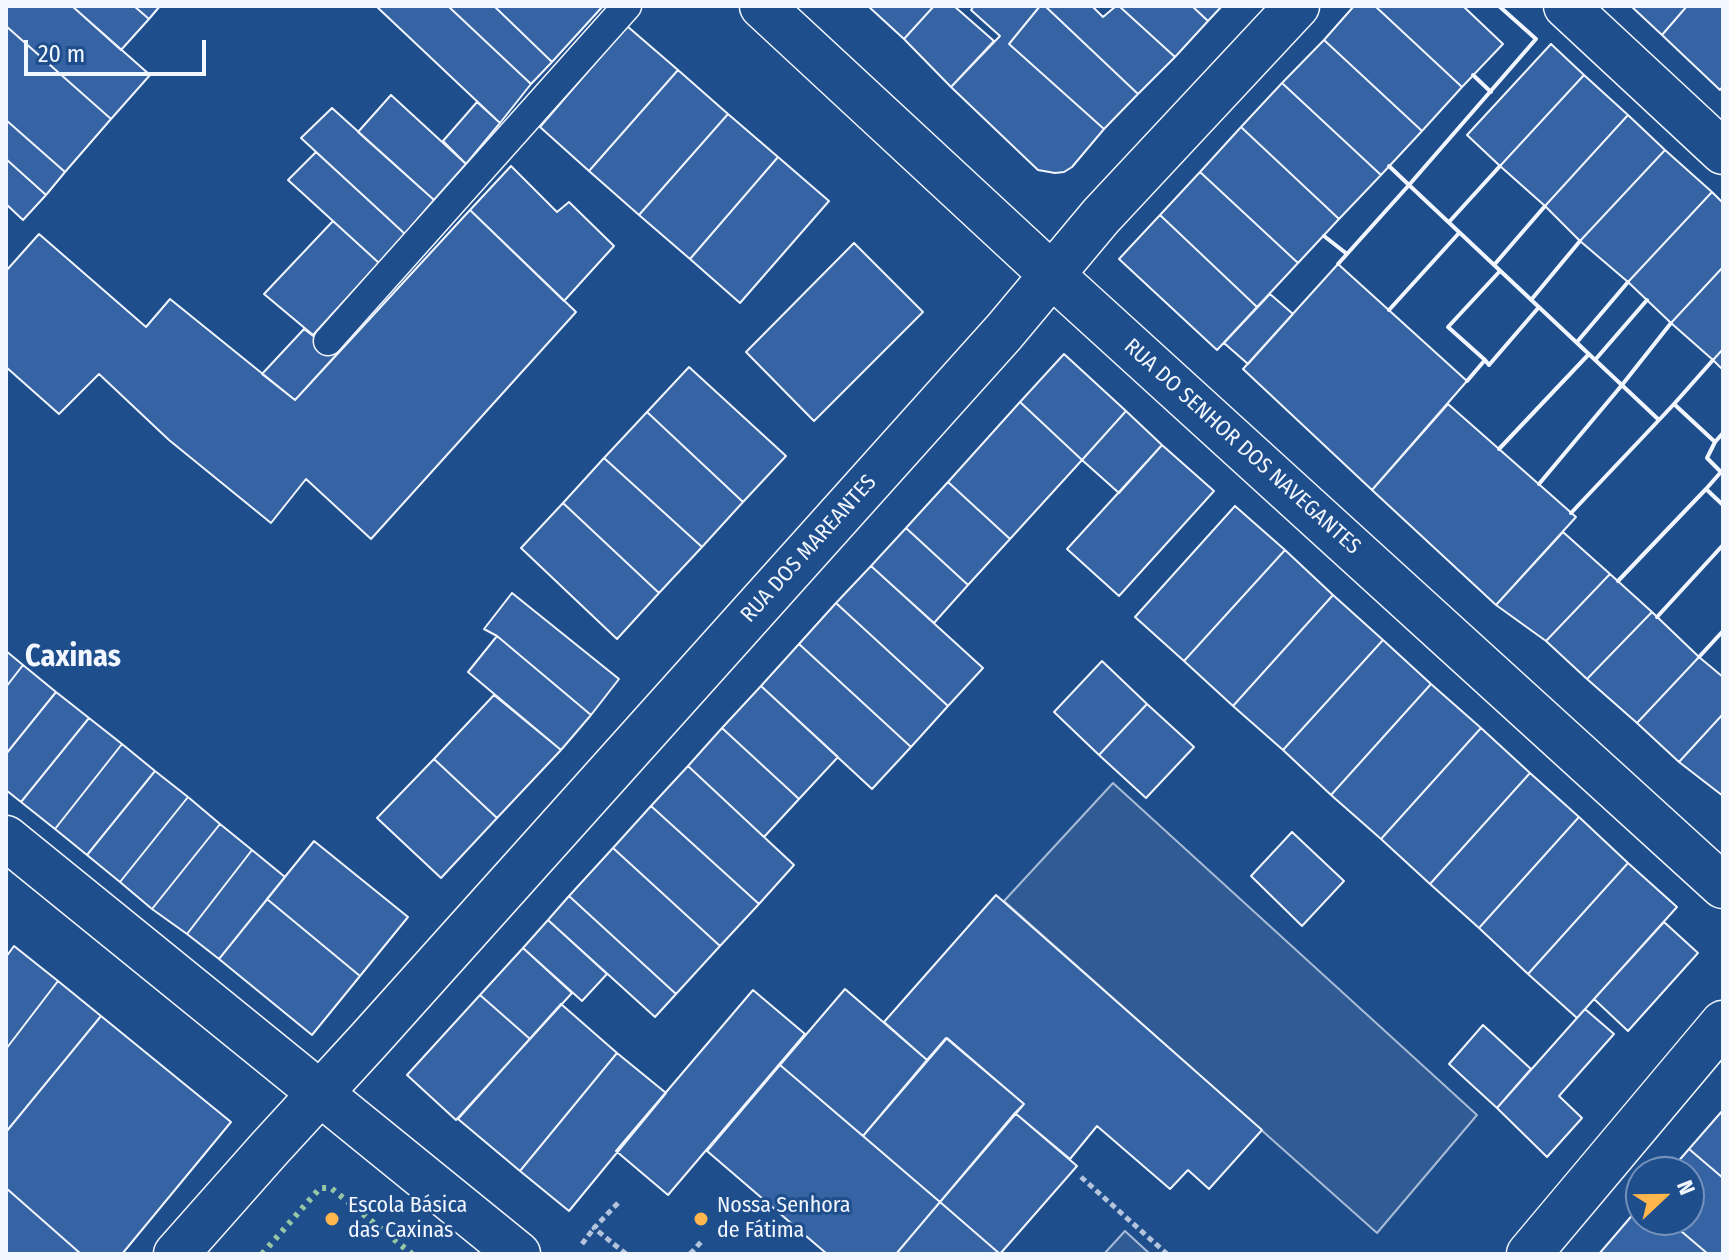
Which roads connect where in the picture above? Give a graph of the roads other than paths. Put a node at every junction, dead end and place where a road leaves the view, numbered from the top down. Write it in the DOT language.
graph roads {
  1 [pos="627,6"];
  2 [pos="762,6"];
  3 [pos="1297,6"];
  4 [pos="1566,6"];
  5 [pos="1723,152"];
  6 [pos="1052,275"];
  7 [pos="328,341"];
  8 [pos="6,838"];
  9 [pos="1723,886"];
  10 [pos="1723,1023"];
  11 [pos="320,1092"];
  12 [pos="176,1254"];
  13 [pos="518,1254"];
  14 [pos="1529,1254"];
  1 -- 7 [label="lane"];
  2 -- 6 [label="street, RUA DO SENHOR DOS NAVEGANTES"];
  3 -- 6 [label="street, RUA DOS MAREANTES"];
  4 -- 5 [label="street"];
  6 -- 9 [label="street, RUA DO SENHOR DOS NAVEGANTES"];
  6 -- 11 [label="street, RUA DOS MAREANTES"];
  8 -- 11 [label="street"];
  10 -- 14 [label="street"];
  11 -- 12 [label="street, RUA DOS MAREANTES"];
  11 -- 13 [label="street"];
}
